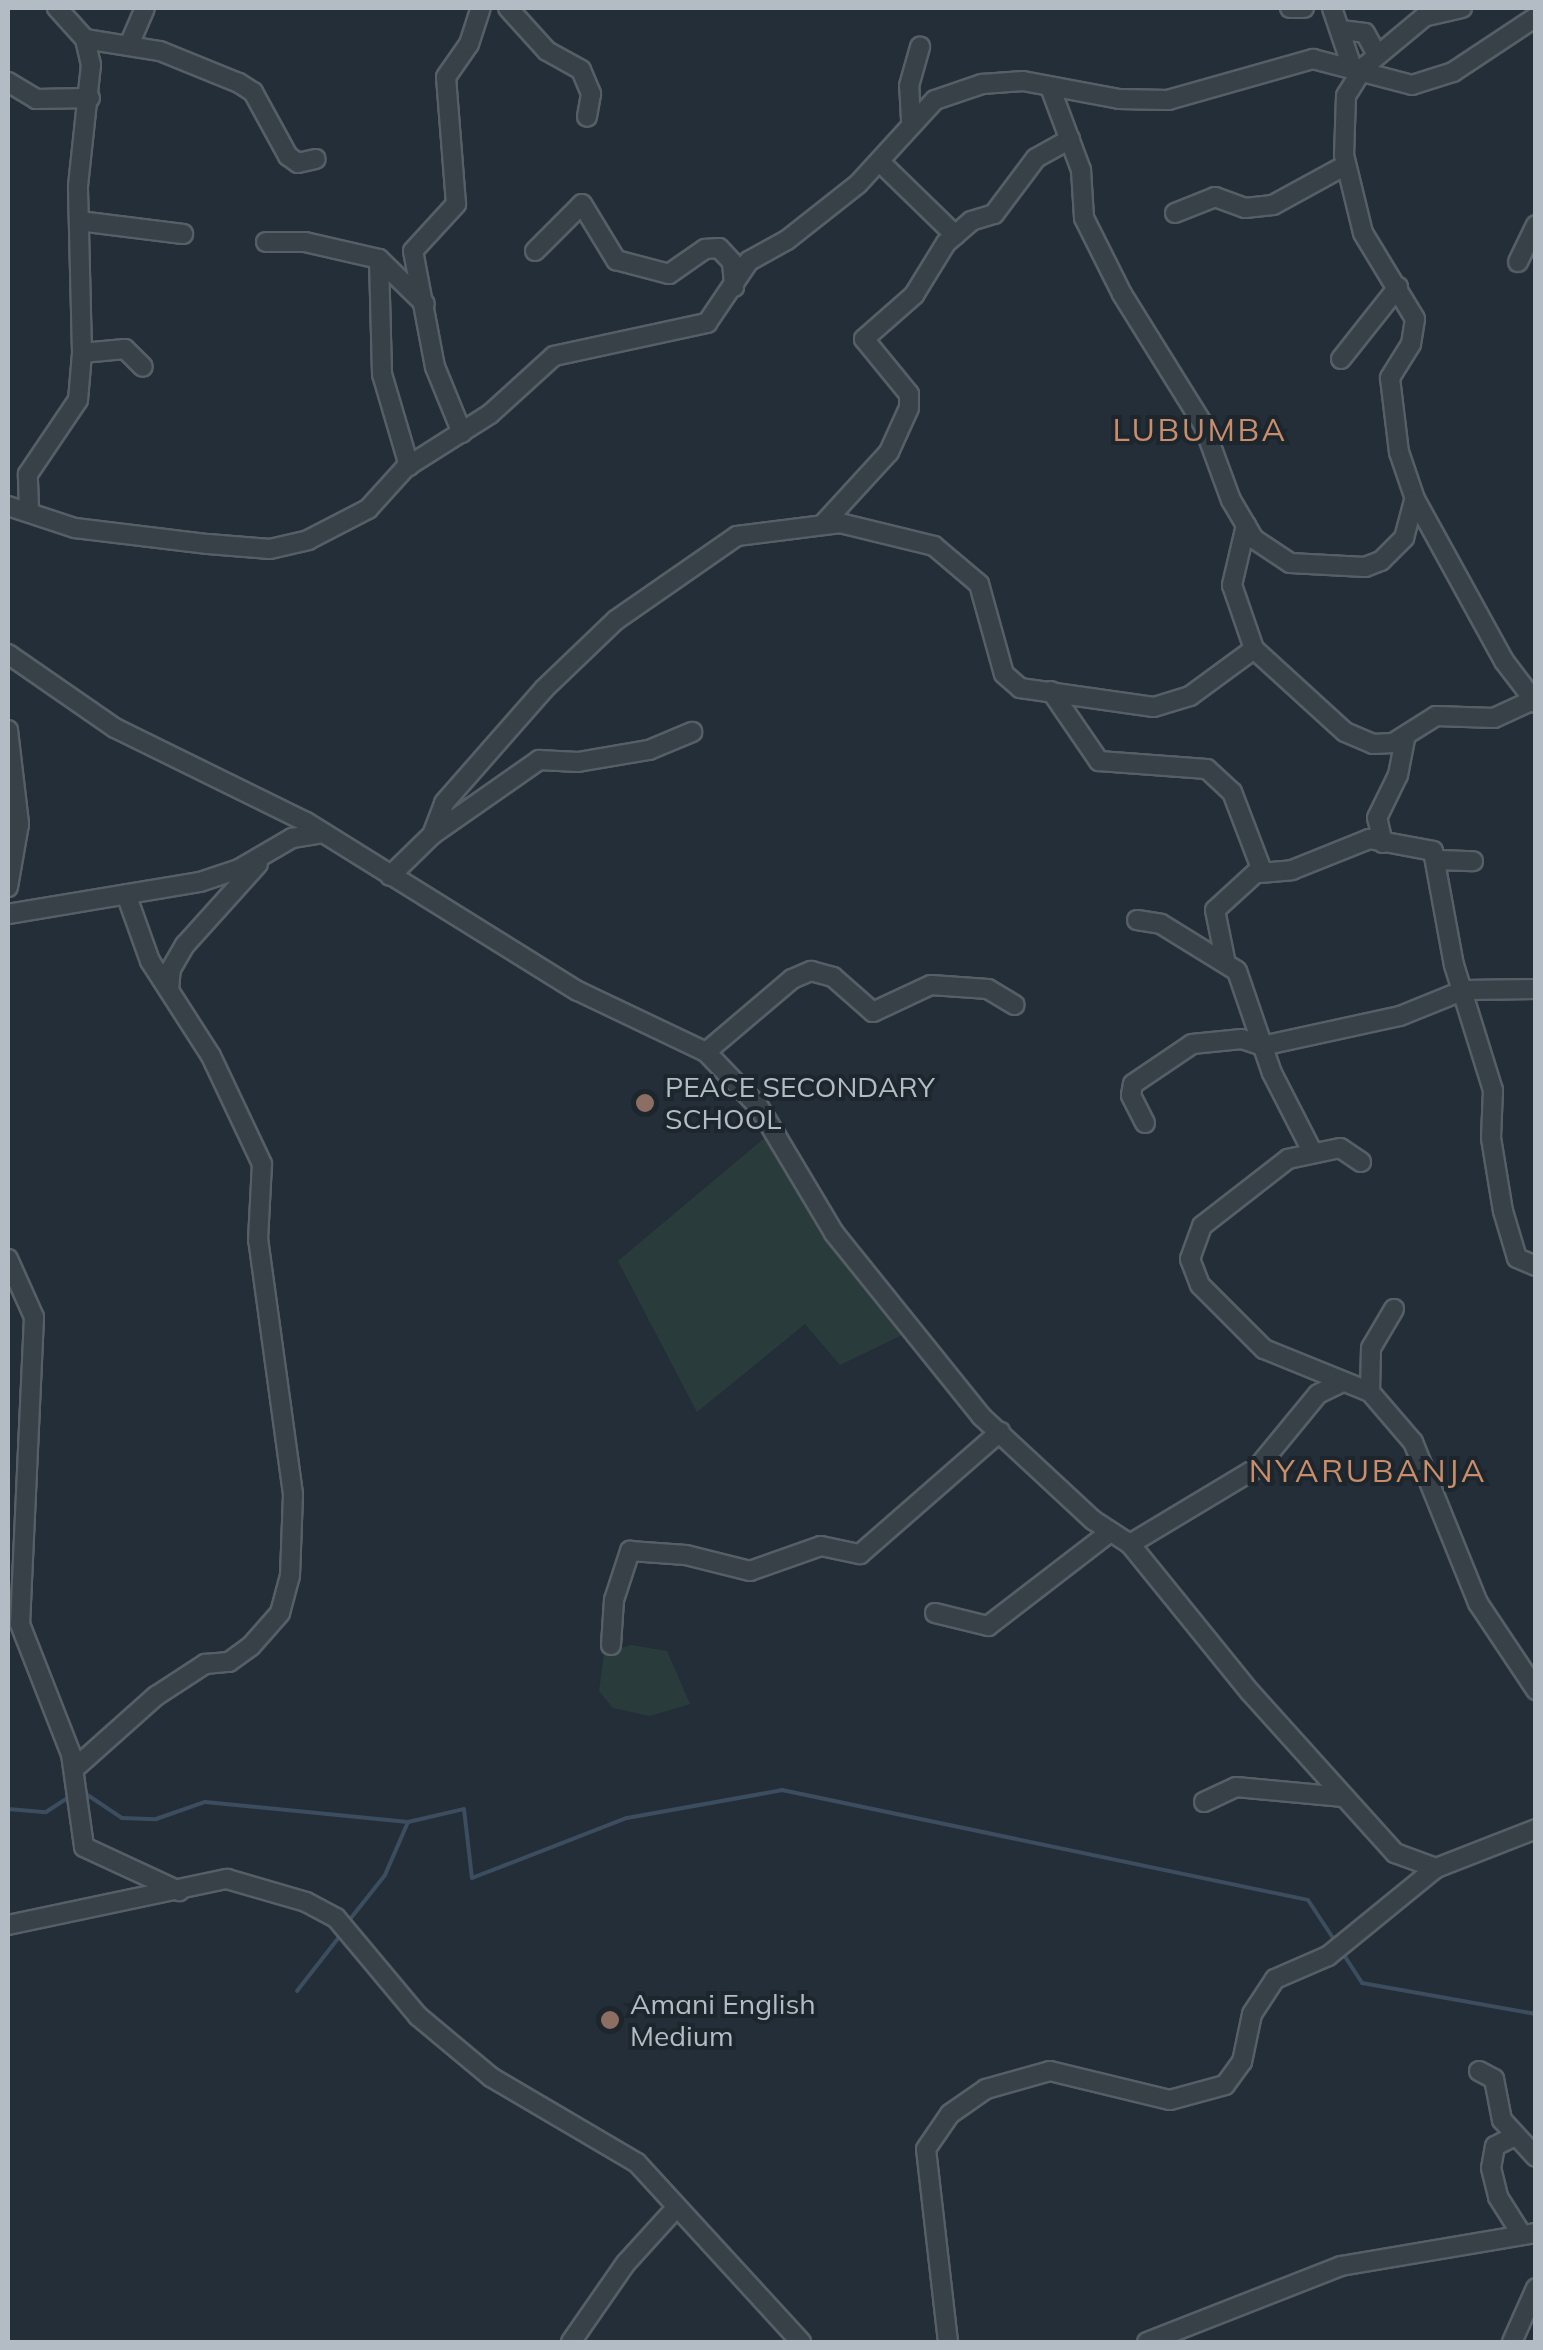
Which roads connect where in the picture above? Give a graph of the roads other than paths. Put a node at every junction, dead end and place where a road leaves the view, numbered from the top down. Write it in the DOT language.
graph roads {
  1 [pos="57,8"];
  2 [pos="145,8"];
  3 [pos="481,8"];
  4 [pos="508,8"];
  5 [pos="1290,8"];
  6 [pos="1304,8"];
  7 [pos="1332,8"];
  8 [pos="1462,8"];
  9 [pos="1517,8"];
  10 [pos="1536,16"];
  11 [pos="1341,30"];
  12 [pos="85,39"];
  13 [pos="123,45"];
  14 [pos="920,46"];
  15 [pos="1364,62"];
  16 [pos="90,65"];
  17 [pos="8,82"];
  18 [pos="1050,87"];
  19 [pos="90,98"];
  20 [pos="586,117"];
  21 [pos="911,120"];
  22 [pos="1070,139"];
  23 [pos="316,159"];
  24 [pos="880,162"];
  25 [pos="1346,165"];
  26 [pos="1175,213"];
  27 [pos="79,222"];
  28 [pos="1536,225"];
  29 [pos="183,234"];
  30 [pos="955,235"];
  31 [pos="266,242"];
  32 [pos="535,251"];
  33 [pos="380,259"];
  34 [pos="1518,262"];
  35 [pos="734,287"];
  36 [pos="1398,288"];
  37 [pos="425,304"];
  38 [pos="82,353"];
  39 [pos="1341,359"];
  40 [pos="144,367"];
  41 [pos="462,433"];
  42 [pos="409,466"];
  43 [pos="1414,499"];
  44 [pos="8,506"];
  45 [pos="28,510"];
  46 [pos="824,523"];
  47 [pos="1246,525"];
  48 [pos="1254,649"];
  49 [pos="8,654"];
  50 [pos="1051,691"];
  51 [pos="1534,701"];
  52 [pos="8,730"];
  53 [pos="692,732"];
  54 [pos="1405,738"];
  55 [pos="324,833"];
  56 [pos="432,835"];
  57 [pos="1382,844"];
  58 [pos="266,856"];
  59 [pos="1438,860"];
  60 [pos="1473,861"];
  61 [pos="1260,873"];
  62 [pos="390,876"];
  63 [pos="8,887"];
  64 [pos="126,894"];
  65 [pos="8,914"];
  66 [pos="1137,920"];
  67 [pos="144,944"];
  68 [pos="180,953"];
  69 [pos="1226,960"];
  70 [pos="170,990"];
  71 [pos="1464,990"];
  72 [pos="1536,990"];
  73 [pos="1015,1005"];
  74 [pos="1262,1046"];
  75 [pos="706,1052"];
  76 [pos="1144,1123"];
  77 [pos="1312,1151"];
  78 [pos="1361,1162"];
  79 [pos="8,1260"];
  80 [pos="1536,1266"];
  81 [pos="1394,1309"];
  82 [pos="1343,1382"];
  83 [pos="1370,1392"];
  84 [pos="1000,1432"];
  85 [pos="1110,1532"];
  86 [pos="1130,1544"];
  87 [pos="935,1613"];
  88 [pos="611,1645"];
  89 [pos="1536,1690"];
  90 [pos="76,1777"];
  91 [pos="1344,1797"];
  92 [pos="1204,1802"];
  93 [pos="1536,1829"];
  94 [pos="1436,1868"];
  95 [pos="180,1891"];
  96 [pos="8,1925"];
  97 [pos="1479,2071"];
  98 [pos="1513,2137"];
  99 [pos="1536,2157"];
  100 [pos="674,2209"];
  101 [pos="1529,2234"];
  102 [pos="1536,2288"];
  103 [pos="571,2342"];
  104 [pos="802,2342"];
  105 [pos="948,2342"];
  106 [pos="1147,2342"];
  107 [pos="1512,2342"];
  1 -- 12 [label="street"];
  2 -- 13 [label="street"];
  3 -- 37 [label="street"];
  4 -- 20 [label="street"];
  5 -- 6 [label="street"];
  7 -- 11 [label="street"];
  8 -- 15 [label="street"];
  9 -- 10 [label="street"];
  10 -- 15 [label="street"];
  11 -- 15 [label="street"];
  11 -- 15 [label="street"];
  12 -- 13 [label="street"];
  12 -- 16 [label="street"];
  13 -- 16 [label="street"];
  13 -- 23 [label="street"];
  14 -- 21 [label="street"];
  15 -- 18 [label="street"];
  15 -- 25 [label="street"];
  16 -- 19 [label="street"];
  17 -- 19 [label="street"];
  18 -- 21 [label="street"];
  18 -- 22 [label="street"];
  19 -- 27 [label="street"];
  21 -- 24 [label="street"];
  22 -- 30 [label="street"];
  22 -- 47 [label="street"];
  24 -- 30 [label="street"];
  24 -- 35 [label="street"];
  25 -- 26 [label="street"];
  25 -- 36 [label="street"];
  27 -- 29 [label="street"];
  27 -- 38 [label="street"];
  28 -- 34 [label="street"];
  30 -- 46 [label="street"];
  31 -- 33 [label="street"];
  32 -- 35 [label="street"];
  33 -- 37 [label="street"];
  33 -- 42 [label="street"];
  35 -- 41 [label="street"];
  36 -- 39 [label="street"];
  36 -- 43 [label="street"];
  37 -- 41 [label="street"];
  38 -- 40 [label="street"];
  38 -- 45 [label="street"];
  41 -- 42 [label="street"];
  42 -- 45 [label="street"];
  43 -- 47 [label="street"];
  43 -- 51 [label="street"];
  44 -- 45 [label="street"];
  46 -- 50 [label="street"];
  46 -- 56 [label="street"];
  47 -- 48 [label="street"];
  48 -- 50 [label="street"];
  48 -- 54 [label="street"];
  49 -- 55 [label="street"];
  50 -- 61 [label="street"];
  51 -- 54 [label="street"];
  52 -- 63 [label="street"];
  53 -- 56 [label="street"];
  54 -- 57 [label="street"];
  55 -- 58 [label="street"];
  55 -- 62 [label="street"];
  56 -- 62 [label="street"];
  57 -- 59 [label="street"];
  57 -- 61 [label="street"];
  58 -- 64 [label="street"];
  58 -- 68 [label="street"];
  59 -- 60 [label="street"];
  59 -- 71 [label="street"];
  61 -- 69 [label="street"];
  62 -- 75 [label="street"];
  64 -- 65 [label="street"];
  64 -- 67 [label="street"];
  66 -- 69 [label="street"];
  67 -- 68 [label="street"];
  67 -- 70 [label="street"];
  68 -- 70 [label="street"];
  69 -- 74 [label="street"];
  70 -- 90 [label="street"];
  71 -- 72 [label="street"];
  71 -- 74 [label="street"];
  71 -- 80 [label="street"];
  73 -- 75 [label="street"];
  74 -- 76 [label="street"];
  74 -- 77 [label="street"];
  75 -- 84 [label="street"];
  77 -- 78 [label="street"];
  77 -- 82 [label="street"];
  79 -- 90 [label="street"];
  81 -- 83 [label="street"];
  82 -- 83 [label="street"];
  82 -- 86 [label="street"];
  83 -- 89 [label="street"];
  84 -- 85 [label="street"];
  84 -- 88 [label="street"];
  85 -- 86 [label="street"];
  85 -- 87 [label="street"];
  86 -- 91 [label="street"];
  90 -- 95 [label="street"];
  91 -- 92 [label="street"];
  91 -- 94 [label="street"];
  93 -- 94 [label="street"];
  94 -- 105 [label="street"];
  95 -- 96 [label="street"];
  95 -- 100 [label="street"];
  97 -- 98 [label="street"];
  98 -- 99 [label="street"];
  98 -- 101 [label="street"];
  100 -- 103 [label="street"];
  100 -- 104 [label="street"];
  101 -- 106 [label="street"];
  102 -- 107 [label="street"];
}
